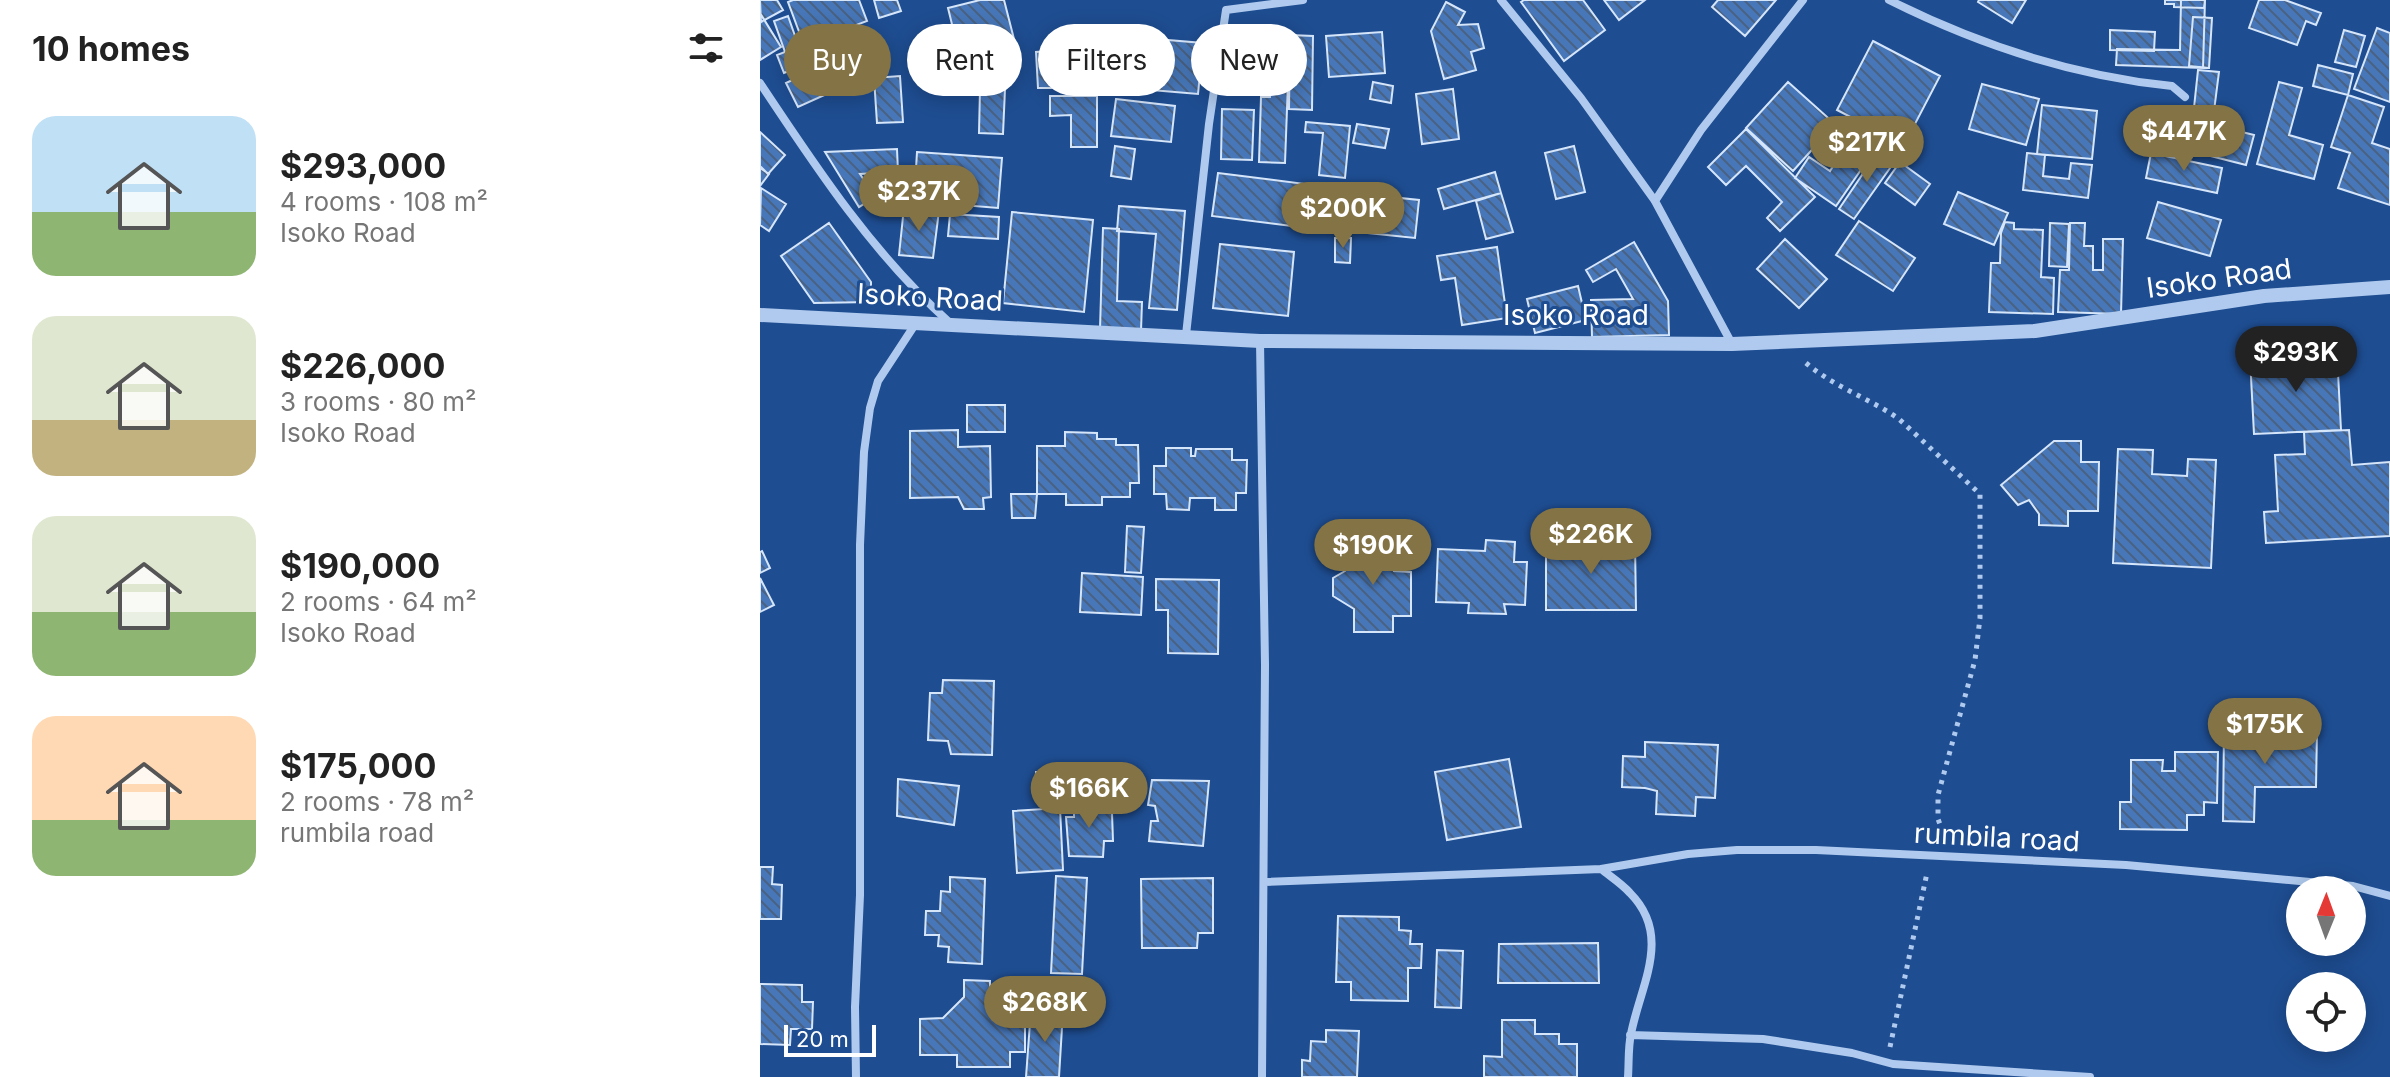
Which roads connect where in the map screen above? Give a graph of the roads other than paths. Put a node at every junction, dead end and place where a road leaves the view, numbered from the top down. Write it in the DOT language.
graph roads {
  1 [pos="1303,0"];
  2 [pos="1501,0"];
  3 [pos="1803,0"];
  4 [pos="1889,0"];
  5 [pos="760,83"];
  6 [pos="2185,97"];
  7 [pos="1655,201"];
  8 [pos="2390,287"];
  9 [pos="760,315"];
  10 [pos="916,322"];
  11 [pos="951,323"];
  12 [pos="1186,335"];
  13 [pos="1260,341"];
  14 [pos="1732,344"];
  15 [pos="1601,869"];
  16 [pos="1265,882"];
  17 [pos="2390,896"];
  18 [pos="1630,1035"];
  19 [pos="856,1077"];
  20 [pos="1262,1077"];
  21 [pos="1628,1077"];
  22 [pos="2090,1077"];
  1 -- 12 [label="street"];
  2 -- 7 [label="street"];
  3 -- 7 [label="street"];
  4 -- 6 [label="street"];
  5 -- 11 [label="street"];
  7 -- 14 [label="street"];
  8 -- 14 [label="street, Isoko Road"];
  9 -- 10 [label="street, Isoko Road"];
  10 -- 11 [label="street, Isoko Road"];
  10 -- 19 [label="street"];
  11 -- 12 [label="street, Isoko Road"];
  12 -- 13 [label="street, Isoko Road"];
  13 -- 14 [label="street, Isoko Road"];
  13 -- 16 [label="street"];
  15 -- 16 [label="street, rumbila road"];
  15 -- 17 [label="street, rumbila road"];
  15 -- 18 [label="street"];
  16 -- 20 [label="street"];
  18 -- 21 [label="street"];
  18 -- 22 [label="street"];
}
